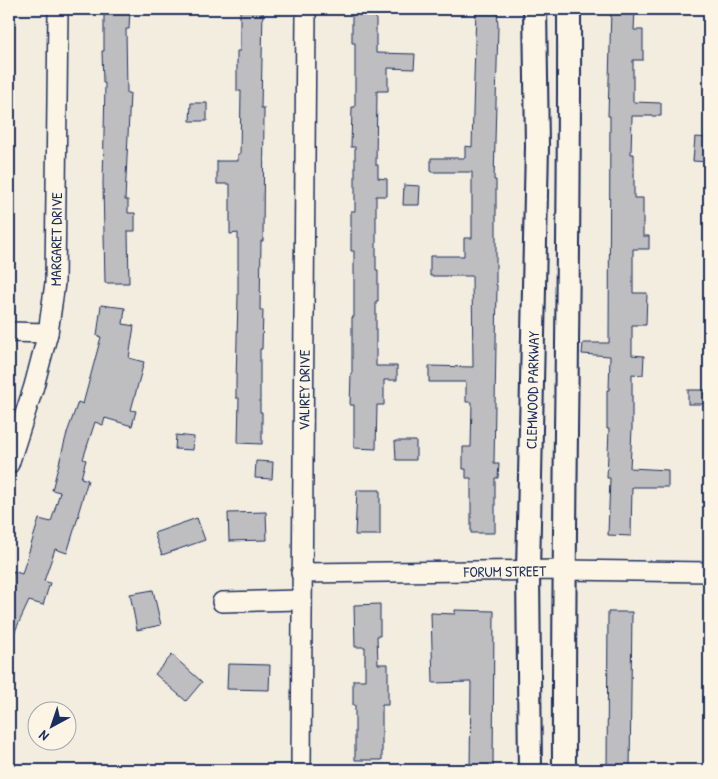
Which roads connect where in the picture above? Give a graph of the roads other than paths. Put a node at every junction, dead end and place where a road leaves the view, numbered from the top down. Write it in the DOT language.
graph roads {
  1 [pos="58,9"];
  2 [pos="306,9"];
  3 [pos="535,9"];
  4 [pos="569,9"];
  5 [pos="9,332"];
  6 [pos="48,333"];
  7 [pos="9,464"];
  8 [pos="563,570"];
  9 [pos="528,571"];
  10 [pos="709,572"];
  11 [pos="302,573"];
  12 [pos="301,600"];
  13 [pos="222,602"];
  14 [pos="301,770"];
  15 [pos="530,770"];
  16 [pos="564,770"];
  1 -- 6 [label="street, MARGARET DRIVE"];
  2 -- 11 [label="street, VALIREY DRIVE"];
  3 -- 9 [label="street, CLEMWOOD PARKWAY"];
  4 -- 8 [label="street"];
  5 -- 6 [label="street"];
  6 -- 7 [label="street, MARGARET DRIVE"];
  8 -- 9 [label="street, FORUM STREET"];
  8 -- 10 [label="street, FORUM STREET"];
  8 -- 16 [label="street"];
  9 -- 11 [label="street, FORUM STREET"];
  9 -- 15 [label="street, CLEMWOOD PARKWAY"];
  11 -- 12 [label="street, VALIREY DRIVE"];
  12 -- 13 [label="street"];
  12 -- 14 [label="street, VALIREY DRIVE"];
}
